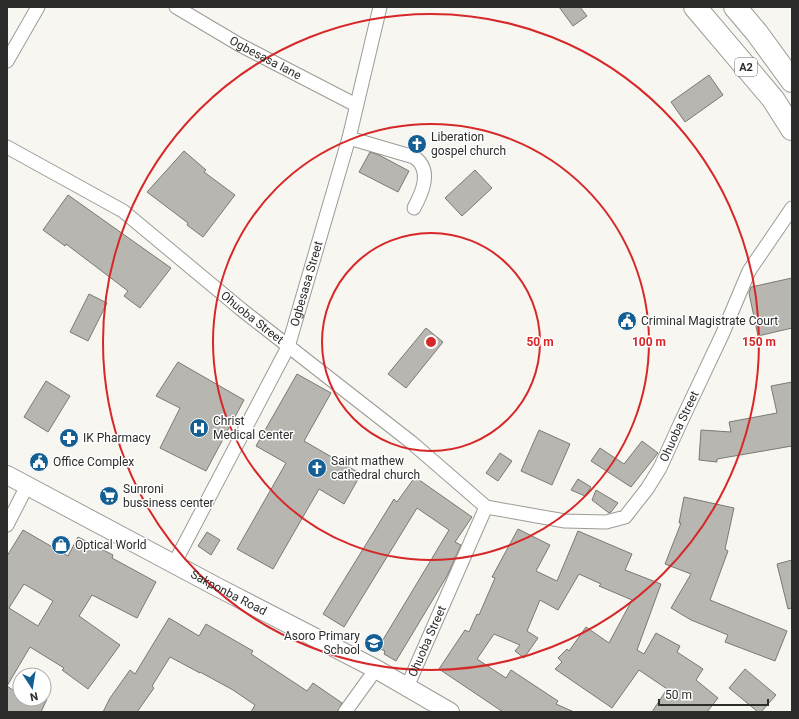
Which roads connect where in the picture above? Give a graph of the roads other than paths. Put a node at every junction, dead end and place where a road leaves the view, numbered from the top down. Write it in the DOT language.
graph roads {
  1 [pos="38,7"];
  2 [pos="176,7"];
  3 [pos="380,7"];
  4 [pos="695,7"];
  5 [pos="735,7"];
  6 [pos="7,61"];
  7 [pos="792,81"];
  8 [pos="356,105"];
  9 [pos="792,129"];
  10 [pos="349,138"];
  11 [pos="7,147"];
  12 [pos="414,208"];
  13 [pos="792,208"];
  14 [pos="288,347"];
  15 [pos="7,475"];
  16 [pos="28,486"];
  17 [pos="486,506"];
  18 [pos="7,525"];
  19 [pos="174,564"];
  20 [pos="376,669"];
  21 [pos="407,687"];
  22 [pos="345,712"];
  23 [pos="450,712"];
  1 -- 6 [label="street"];
  2 -- 8 [label="street, Ogbesasa lane"];
  3 -- 8 [label="street, Ogbesasa Street"];
  4 -- 9 [label="highway, A2"];
  5 -- 7 [label="highway, A2"];
  8 -- 10 [label="street, Ogbesasa Street"];
  10 -- 12 [label="street"];
  10 -- 14 [label="street, Ogbesasa Street"];
  11 -- 14 [label="street, Ohuoba Street"];
  13 -- 17 [label="street, Ohuoba Street"];
  14 -- 17 [label="street, Ohuoba Street"];
  14 -- 19 [label="street, Ogbesasa Street"];
  15 -- 16 [label="main road, Sakponba Road"];
  16 -- 18 [label="street"];
  16 -- 19 [label="main road, Sakponba Road"];
  17 -- 21 [label="street, Ohuoba Street"];
  19 -- 20 [label="main road, Sakponba Road"];
  20 -- 21 [label="main road, Sakponba Road"];
  20 -- 22 [label="street"];
  21 -- 23 [label="main road, Sakponba Road"];
}
